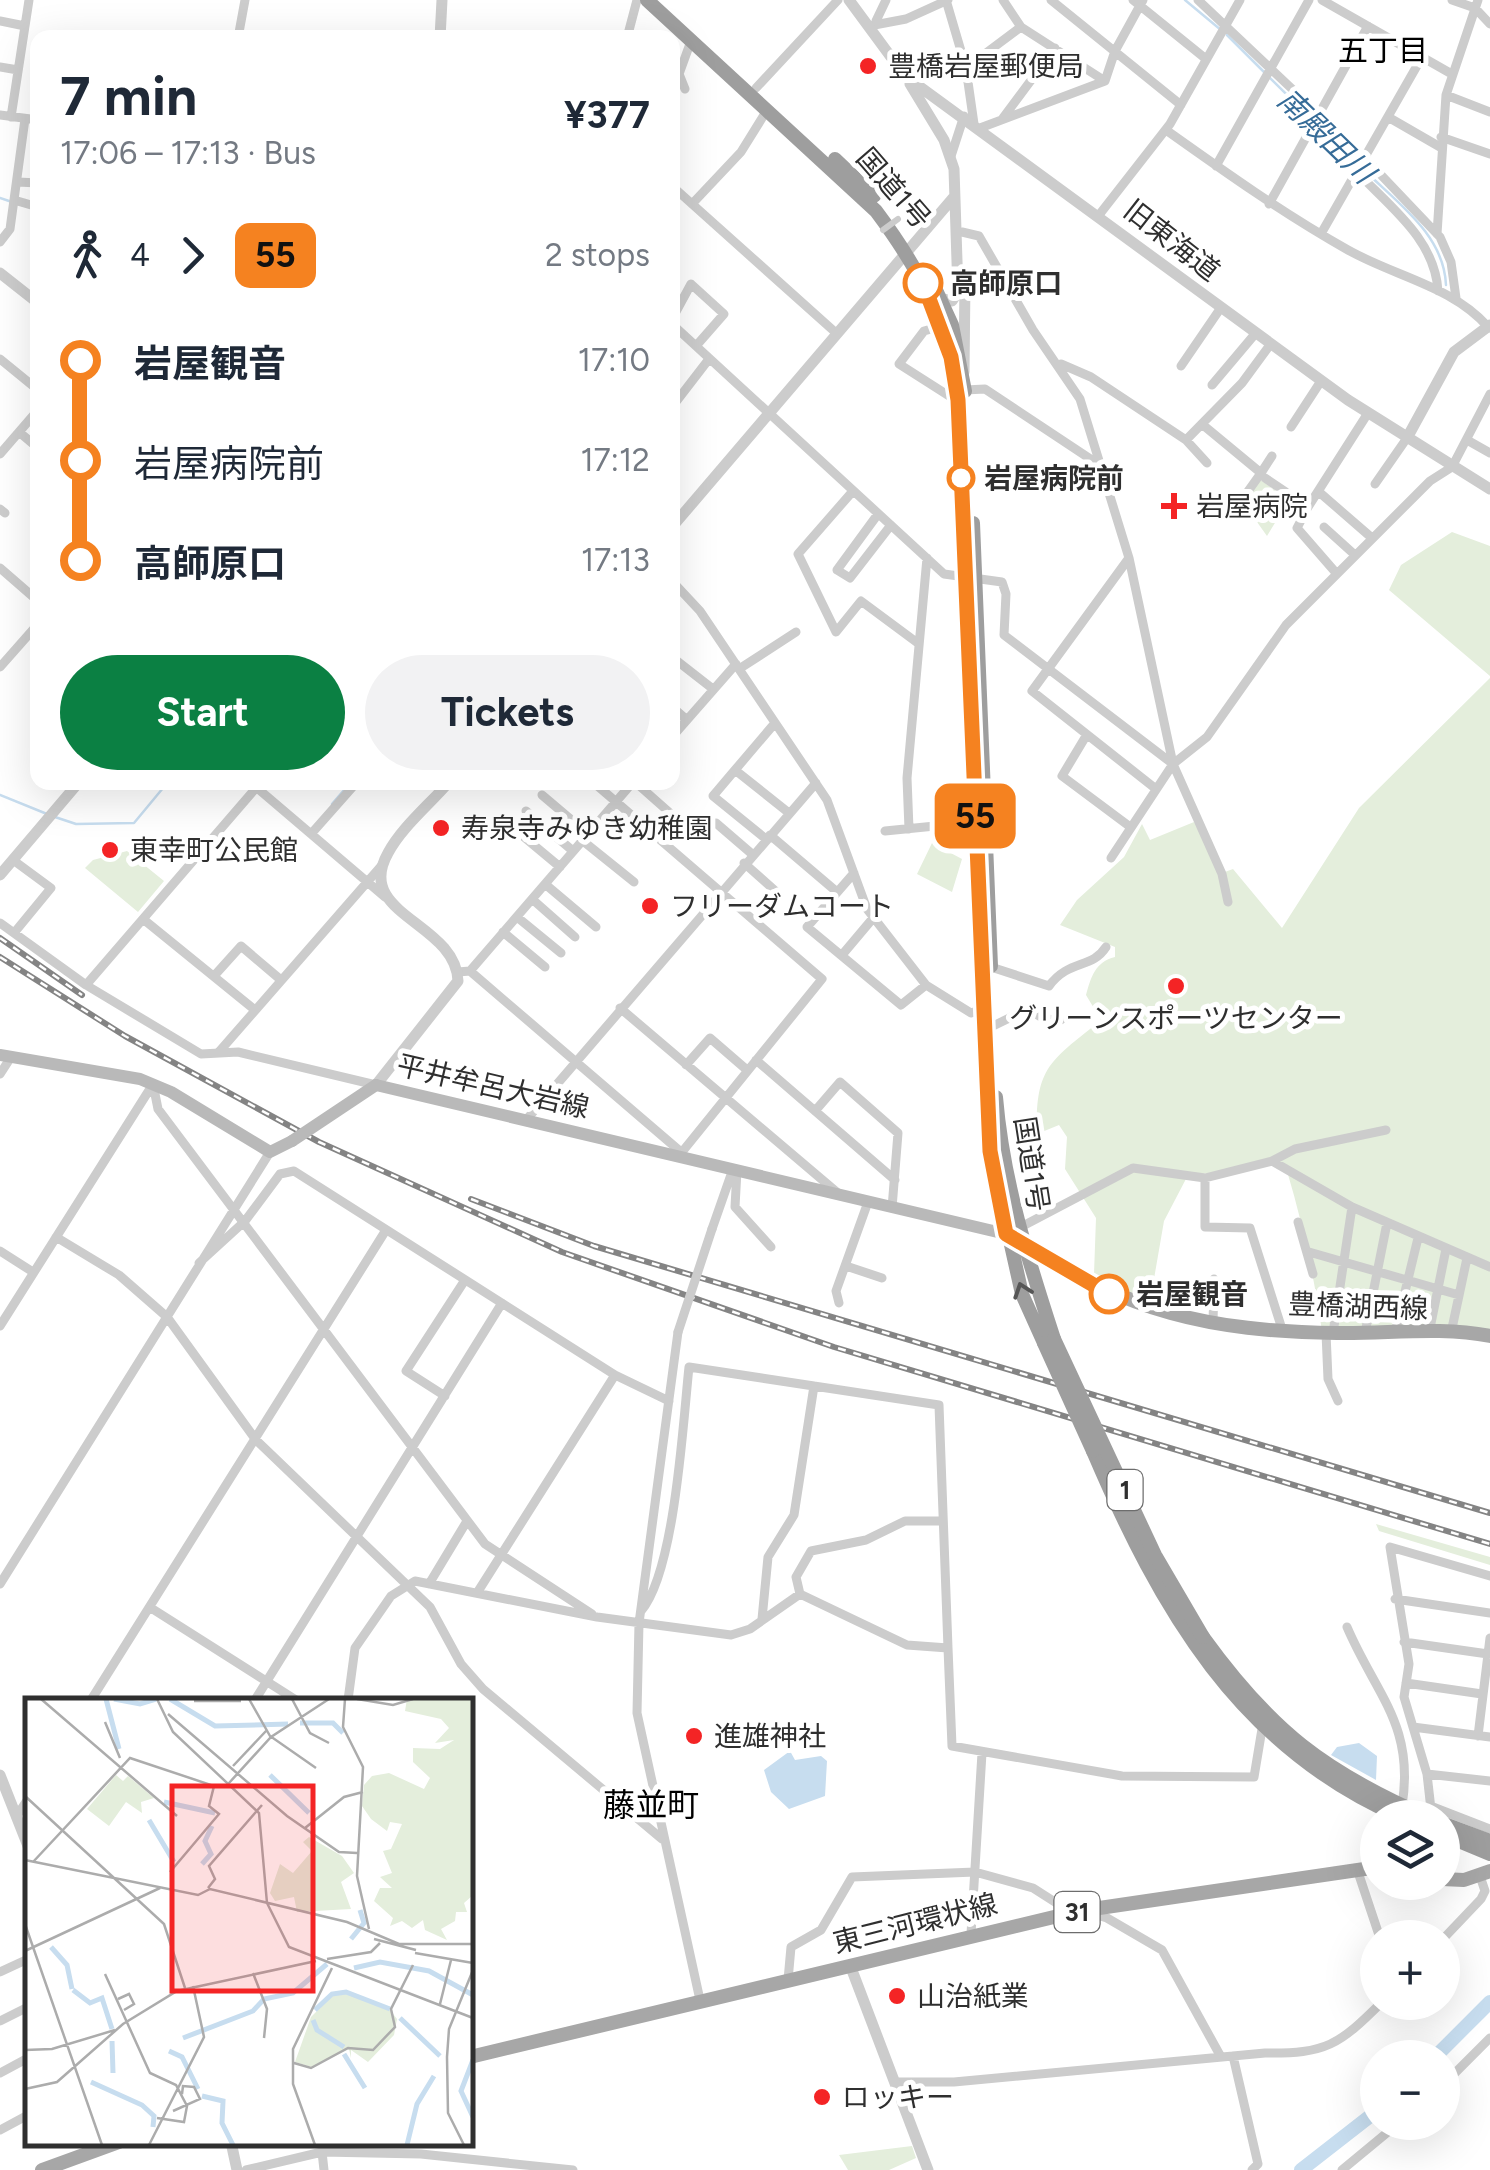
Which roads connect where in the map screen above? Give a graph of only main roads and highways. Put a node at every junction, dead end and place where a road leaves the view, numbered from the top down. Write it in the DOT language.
graph roads {
  1 [pos="647,0"];
  2 [pos="661,0"];
  3 [pos="679,30"];
  4 [pos="680,31"];
  5 [pos="908,246"];
  6 [pos="961,395"];
  7 [pos="970,579"];
  8 [pos="6,1056"];
  9 [pos="1012,1231"];
  10 [pos="1023,1244"];
  11 [pos="1490,1336"];
  12 [pos="1049,1341"];
  13 [pos="1383,1800"];
  14 [pos="1460,1829"];
  15 [pos="1490,1841"];
  16 [pos="1460,1842"];
  17 [pos="1490,1854"];
  18 [pos="1360,1869"];
  19 [pos="1485,1873"];
  20 [pos="1460,1876"];
  21 [pos="472,2056"];
  22 [pos="111,2145"];
  23 [pos="42,2170"];
  1 -- 3 [label="highway, 国道1号 / 1"];
  2 -- 5 [label="highway, 国道1号 / 1"];
  4 -- 5 [label="highway, 国道1号 / 1"];
  5 -- 6 [label="highway, 国道1号 / 1"];
  5 -- 6 [label="highway, 国道1号 / 1"];
  6 -- 7 [label="highway, 国道1号 / 1"];
  7 -- 9 [label="highway, 国道1号 / 1"];
  7 -- 9 [label="highway, 国道1号 / 1"];
  8 -- 9 [label="main road, 平井牟呂大岩線, bridge"];
  9 -- 10 [label="highway, 国道1号 / 1"];
  12 -- 9 [label="highway, 国道1号 / 1, one-way"];
  10 -- 11 [label="main road, 豊橋湖西線"];
  10 -- 12 [label="highway, 国道1号 / 1"];
  12 -- 13 [label="highway, 国道1号 / 1, bridge"];
  14 -- 15 [label="highway"];
  16 -- 17 [label="highway"];
  18 -- 21 [label="main road, 東三河環状線 / 31"];
  19 -- 20 [label="main road"];
  22 -- 23 [label="main road"];
}
